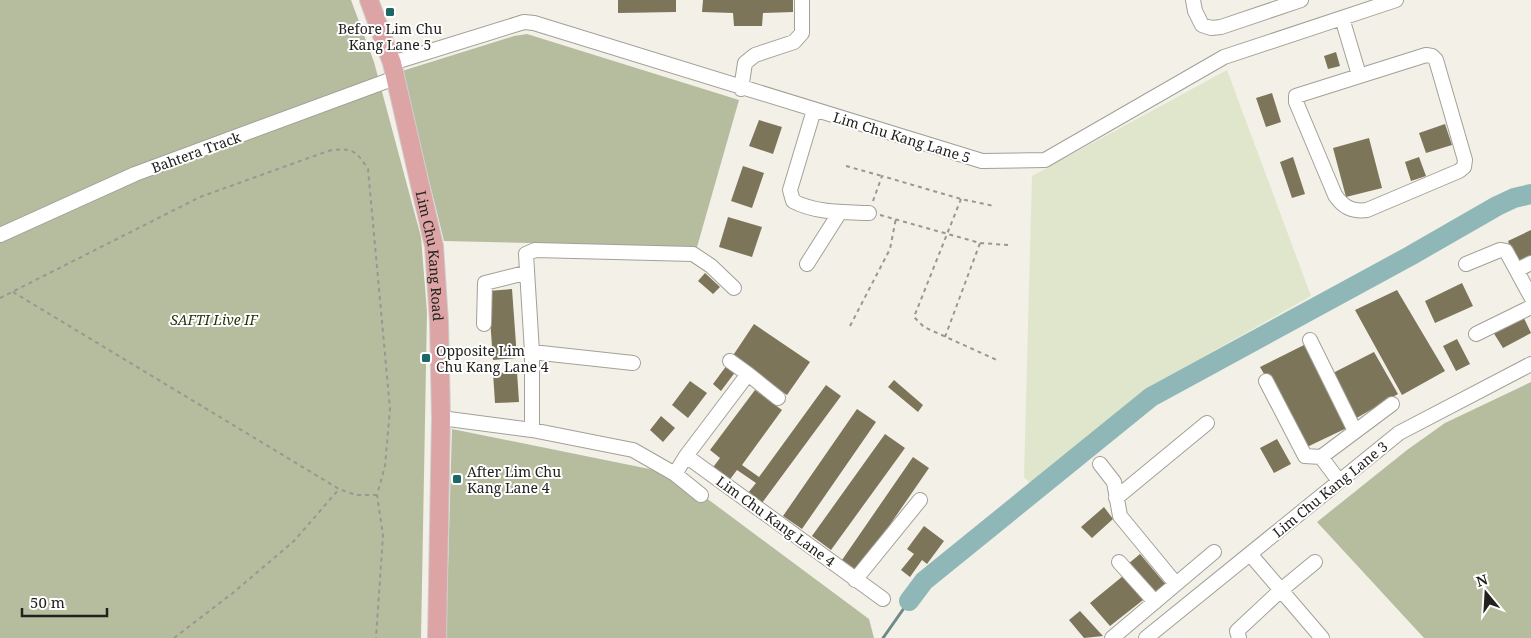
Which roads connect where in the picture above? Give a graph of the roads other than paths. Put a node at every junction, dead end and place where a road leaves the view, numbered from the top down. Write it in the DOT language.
graph roads {
  1 [pos="369,0"];
  2 [pos="802,0"];
  3 [pos="1193,0"];
  4 [pos="1301,0"];
  5 [pos="1396,0"];
  6 [pos="1369,4"];
  7 [pos="1342,18"];
  8 [pos="394,71"];
  9 [pos="1359,76"];
  10 [pos="741,88"];
  11 [pos="814,110"];
  12 [pos="840,212"];
  13 [pos="869,213"];
  14 [pos="0,235"];
  15 [pos="1531,263"];
  16 [pos="807,264"];
  17 [pos="1466,264"];
  18 [pos="1517,270"];
  19 [pos="526,273"];
  20 [pos="734,288"];
  21 [pos="1531,297"];
  22 [pos="1531,306"];
  23 [pos="484,324"];
  24 [pos="1476,334"];
  25 [pos="1310,340"];
  26 [pos="532,352"];
  27 [pos="730,361"];
  28 [pos="633,363"];
  29 [pos="1531,364"];
  30 [pos="748,374"];
  31 [pos="1266,381"];
  32 [pos="778,398"];
  33 [pos="1392,404"];
  34 [pos="441,418"];
  35 [pos="1207,423"];
  36 [pos="532,430"];
  37 [pos="1355,431"];
  38 [pos="686,456"];
  39 [pos="1321,457"];
  40 [pos="1100,464"];
  41 [pos="675,474"];
  42 [pos="1339,481"];
  43 [pos="701,495"];
  44 [pos="1116,498"];
  45 [pos="920,500"];
  46 [pos="1214,552"];
  47 [pos="1250,554"];
  48 [pos="1119,562"];
  49 [pos="1315,562"];
  50 [pos="855,580"];
  51 [pos="1176,584"];
  52 [pos="1281,590"];
  53 [pos="883,599"];
  54 [pos="1155,602"];
  55 [pos="1137,617"];
  56 [pos="1148,636"];
  57 [pos="437,638"];
  58 [pos="1112,638"];
  59 [pos="1238,638"];
  60 [pos="1322,638"];
  1 -- 8 [label="main road, Lim Chu Kang Road"];
  2 -- 10 [label="street"];
  3 -- 4 [label="street"];
  5 -- 6 [label="street, Lim Chu Kang Lane 5"];
  6 -- 7 [label="street, Lim Chu Kang Lane 5"];
  7 -- 9 [label="street"];
  7 -- 11 [label="street, Lim Chu Kang Lane 5"];
  8 -- 10 [label="street, Lim Chu Kang Lane 5"];
  8 -- 14 [label="street, Bahtera Track"];
  8 -- 34 [label="main road, Lim Chu Kang Road"];
  9 -- 9 [label="street"];
  10 -- 11 [label="street, Lim Chu Kang Lane 5"];
  11 -- 12 [label="street"];
  12 -- 13 [label="street"];
  12 -- 16 [label="street"];
  15 -- 18 [label="street"];
  17 -- 18 [label="street"];
  18 -- 21 [label="street"];
  19 -- 20 [label="street"];
  19 -- 23 [label="street"];
  19 -- 26 [label="street"];
  22 -- 24 [label="street"];
  25 -- 37 [label="street"];
  26 -- 28 [label="street"];
  26 -- 36 [label="street"];
  27 -- 30 [label="street"];
  29 -- 42 [label="street, Lim Chu Kang Lane 3"];
  30 -- 32 [label="street"];
  30 -- 38 [label="street"];
  31 -- 39 [label="street"];
  33 -- 37 [label="street"];
  34 -- 36 [label="street, Lim Chu Kang Lane 4"];
  34 -- 57 [label="main road, Lim Chu Kang Road"];
  35 -- 44 [label="street"];
  36 -- 41 [label="street, Lim Chu Kang Lane 4"];
  37 -- 39 [label="street"];
  38 -- 41 [label="street"];
  38 -- 50 [label="street, Lim Chu Kang Lane 4"];
  39 -- 42 [label="street"];
  40 -- 44 [label="street"];
  41 -- 43 [label="street, Lim Chu Kang Lane 4"];
  42 -- 47 [label="street, Lim Chu Kang Lane 3"];
  44 -- 51 [label="street"];
  45 -- 50 [label="street"];
  46 -- 51 [label="street"];
  47 -- 52 [label="street"];
  47 -- 56 [label="street, Lim Chu Kang Lane 3"];
  48 -- 54 [label="street"];
  49 -- 52 [label="street"];
  50 -- 53 [label="street, Lim Chu Kang Lane 4"];
  51 -- 54 [label="street"];
  52 -- 59 [label="street"];
  52 -- 60 [label="street"];
  54 -- 55 [label="street"];
  55 -- 56 [label="street"];
  55 -- 58 [label="street"];
}
